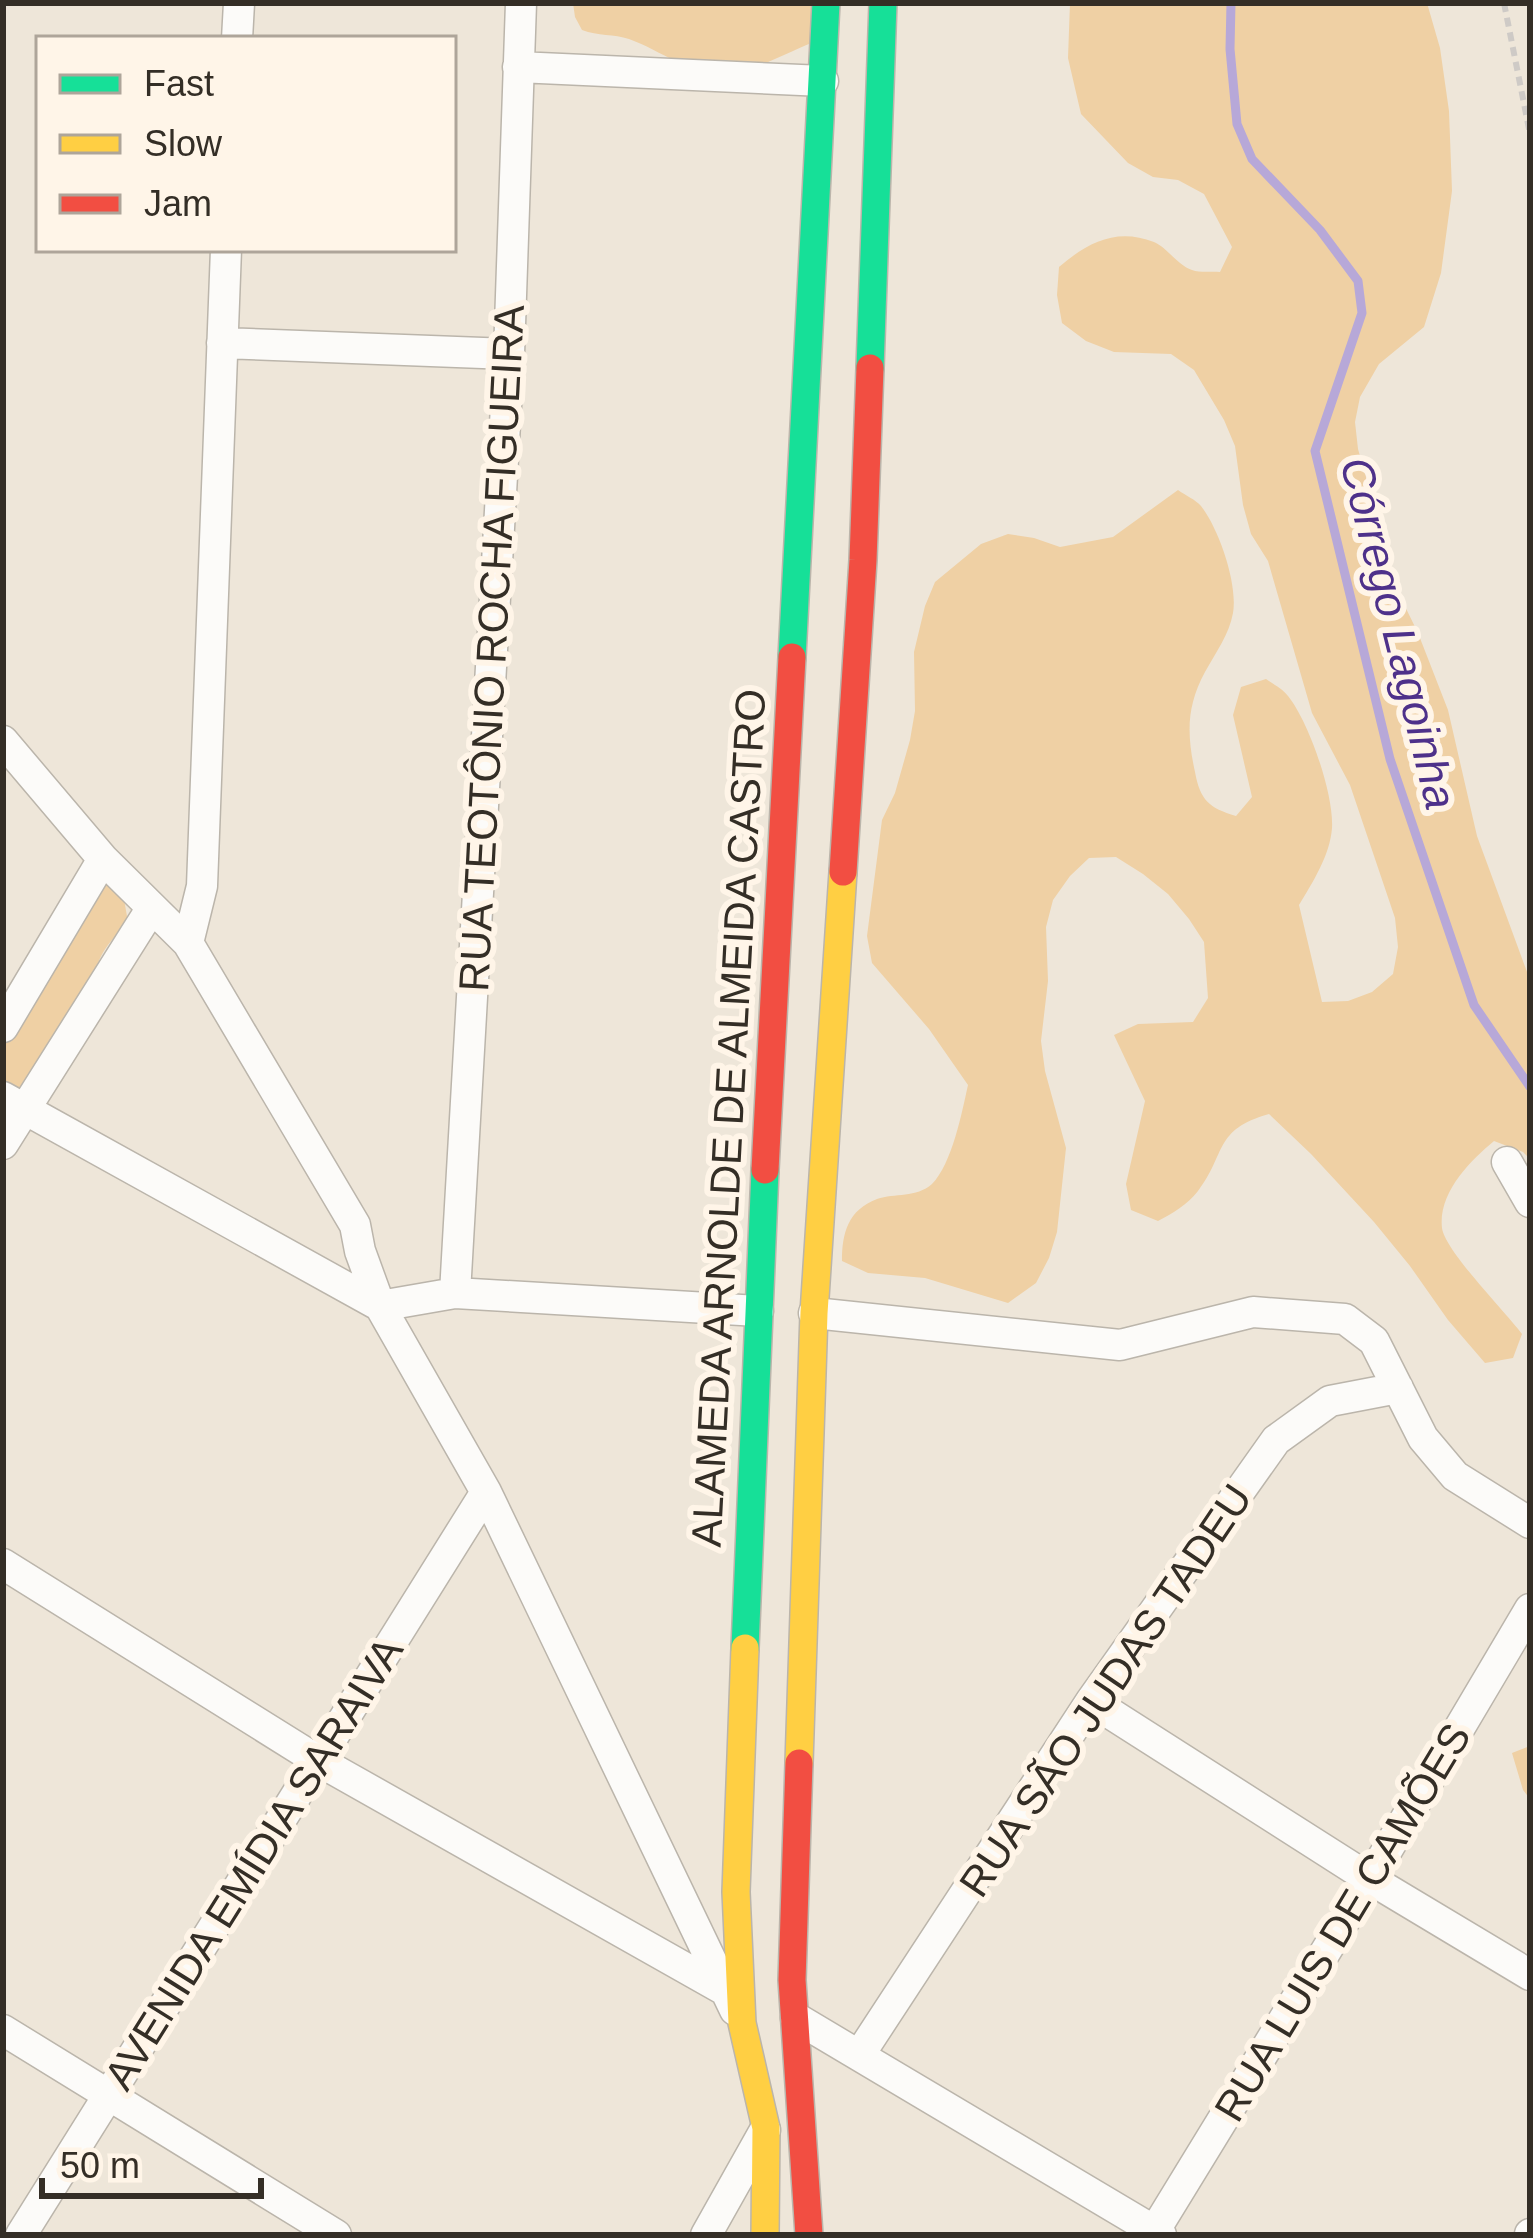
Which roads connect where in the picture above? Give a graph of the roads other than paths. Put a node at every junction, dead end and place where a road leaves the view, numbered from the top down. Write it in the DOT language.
graph roads {
  1 [pos="238,3"];
  2 [pos="521,3"];
  3 [pos="826,3"];
  4 [pos="883,3"];
  5 [pos="237,36"];
  6 [pos="518,67"];
  7 [pos="823,81"];
  8 [pos="226,252"];
  9 [pos="222,344"];
  10 [pos="509,354"];
  11 [pos="3,741"];
  12 [pos="103,860"];
  13 [pos="151,909"];
  14 [pos="188,943"];
  15 [pos="776,970"];
  16 [pos="836,971"];
  17 [pos="3,1028"];
  18 [pos="14,1104"];
  19 [pos="3,1144"];
  20 [pos="1507,1162"];
  21 [pos="1530,1202"];
  22 [pos="455,1293"];
  23 [pos="380,1306"];
  24 [pos="758,1311"];
  25 [pos="814,1312"];
  26 [pos="1398,1388"];
  27 [pos="486,1492"];
  28 [pos="1530,1523"];
  29 [pos="3,1564"];
  30 [pos="1530,1609"];
  31 [pos="1091,1701"];
  32 [pos="317,1760"];
  33 [pos="1370,1879"];
  34 [pos="1530,1975"];
  35 [pos="726,1991"];
  36 [pos="796,2018"];
  37 [pos="742,2023"];
  38 [pos="3,2030"];
  39 [pos="860,2054"];
  40 [pos="109,2096"];
  41 [pos="766,2128"];
  42 [pos="1156,2234"];
  43 [pos="21,2235"];
  44 [pos="336,2235"];
  45 [pos="706,2235"];
  46 [pos="765,2235"];
  47 [pos="809,2235"];
  1 -- 5 [label="street"];
  2 -- 6 [label="street, RUA TEOTÔNIO ROCHA FIGUEIRA"];
  3 -- 7 [label="main road, ALAMEDA ARNOLDE DE ALMEIDA CASTRO"];
  4 -- 16 [label="main road"];
  6 -- 7 [label="street"];
  6 -- 10 [label="street, RUA TEOTÔNIO ROCHA FIGUEIRA"];
  7 -- 15 [label="main road, ALAMEDA ARNOLDE DE ALMEIDA CASTRO"];
  8 -- 9 [label="street"];
  9 -- 10 [label="street"];
  9 -- 14 [label="street"];
  10 -- 22 [label="street, RUA TEOTÔNIO ROCHA FIGUEIRA"];
  11 -- 12 [label="street"];
  12 -- 13 [label="street"];
  12 -- 17 [label="street"];
  13 -- 14 [label="street"];
  13 -- 18 [label="street"];
  14 -- 23 [label="street"];
  15 -- 16 [label="main road"];
  15 -- 24 [label="main road, ALAMEDA ARNOLDE DE ALMEIDA CASTRO"];
  16 -- 25 [label="main road"];
  18 -- 19 [label="street"];
  18 -- 23 [label="street"];
  20 -- 21 [label="street"];
  22 -- 23 [label="street"];
  22 -- 24 [label="street"];
  23 -- 27 [label="street"];
  24 -- 37 [label="main road, ALAMEDA ARNOLDE DE ALMEIDA CASTRO"];
  25 -- 26 [label="street"];
  25 -- 36 [label="main road"];
  26 -- 28 [label="street"];
  26 -- 31 [label="street, RUA SÃO JUDAS TADEU"];
  27 -- 32 [label="street, AVENIDA EMÍDIA SARAIVA"];
  27 -- 35 [label="street"];
  29 -- 32 [label="street"];
  30 -- 33 [label="street, RUA LUIS DE CAMÕES"];
  31 -- 33 [label="street"];
  31 -- 39 [label="street, RUA SÃO JUDAS TADEU"];
  32 -- 35 [label="street"];
  32 -- 40 [label="street, AVENIDA EMÍDIA SARAIVA"];
  33 -- 34 [label="street"];
  33 -- 42 [label="street, RUA LUIS DE CAMÕES"];
  35 -- 37 [label="street"];
  36 -- 39 [label="street"];
  36 -- 47 [label="main road"];
  37 -- 41 [label="main road, ALAMEDA ARNOLDE DE ALMEIDA CASTRO"];
  38 -- 40 [label="street"];
  39 -- 42 [label="street"];
  40 -- 43 [label="street, AVENIDA EMÍDIA SARAIVA"];
  40 -- 44 [label="street"];
  41 -- 45 [label="street"];
  41 -- 46 [label="main road, ALAMEDA ARNOLDE DE ALMEIDA CASTRO"];
}
